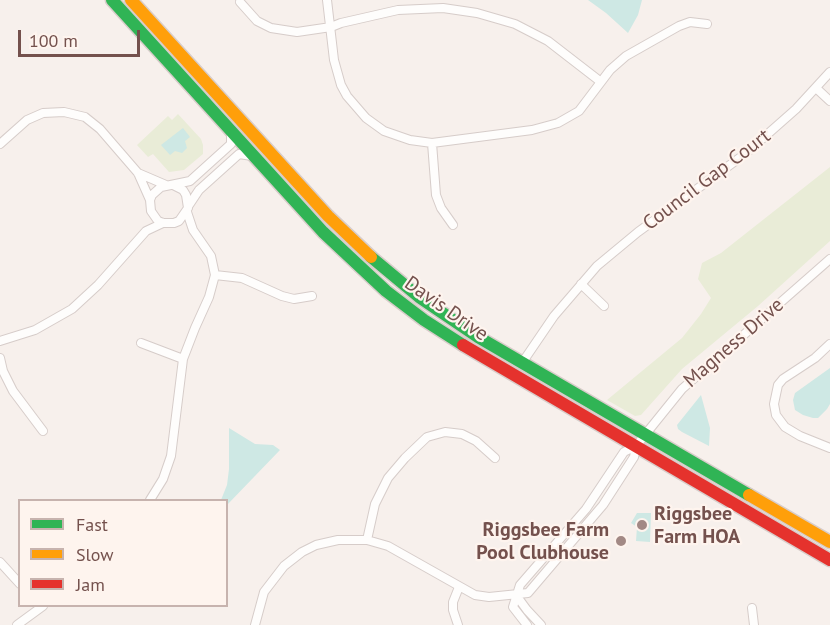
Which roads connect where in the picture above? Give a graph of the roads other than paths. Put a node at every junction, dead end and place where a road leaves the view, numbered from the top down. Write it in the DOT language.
graph roads {
  1 [pos="112,0"];
  2 [pos="131,0"];
  3 [pos="327,0"];
  4 [pos="240,2"];
  5 [pos="707,24"];
  6 [pos="331,27"];
  7 [pos="830,72"];
  8 [pos="601,82"];
  9 [pos="816,88"];
  10 [pos="830,101"];
  11 [pos="231,130"];
  12 [pos="432,143"];
  13 [pos="0,144"];
  14 [pos="254,156"];
  15 [pos="138,173"];
  16 [pos="170,185"];
  17 [pos="150,201"];
  18 [pos="188,208"];
  19 [pos="150,211"];
  20 [pos="163,223"];
  21 [pos="174,224"];
  22 [pos="453,225"];
  23 [pos="194,230"];
  24 [pos="146,231"];
  25 [pos="830,259"];
  26 [pos="215,275"];
  27 [pos="580,284"];
  28 [pos="312,296"];
  29 [pos="603,306"];
  30 [pos="0,341"];
  31 [pos="141,343"];
  32 [pos="830,344"];
  33 [pos="0,358"];
  34 [pos="183,359"];
  35 [pos="522,363"];
  36 [pos="43,431"];
  37 [pos="645,434"];
  38 [pos="636,446"];
  39 [pos="830,448"];
  40 [pos="495,458"];
  41 [pos="151,499"];
  42 [pos="367,540"];
  43 [pos="830,542"];
  44 [pos="830,560"];
  45 [pos="0,562"];
  46 [pos="18,582"];
  47 [pos="459,587"];
  48 [pos="516,594"];
  49 [pos="40,607"];
  50 [pos="752,608"];
  51 [pos="17,625"];
  52 [pos="255,625"];
  53 [pos="458,625"];
  54 [pos="527,625"];
  55 [pos="541,625"];
  56 [pos="754,625"];
  1 -- 11 [label="main road, Davis Drive"];
  2 -- 35 [label="main road, Davis Drive"];
  3 -- 6 [label="street"];
  4 -- 6 [label="street"];
  5 -- 8 [label="street"];
  6 -- 8 [label="street"];
  6 -- 12 [label="street"];
  7 -- 9 [label="street, Council Gap Court"];
  8 -- 12 [label="street"];
  9 -- 10 [label="street"];
  9 -- 27 [label="street, Council Gap Court"];
  11 -- 14 [label="main road, Davis Drive"];
  11 -- 16 [label="street"];
  12 -- 22 [label="street"];
  13 -- 15 [label="street"];
  14 -- 18 [label="street"];
  14 -- 38 [label="main road, Davis Drive"];
  15 -- 16 [label="street"];
  15 -- 17 [label="street"];
  16 -- 17 [label="street"];
  16 -- 18 [label="street"];
  17 -- 19 [label="street"];
  18 -- 21 [label="street"];
  18 -- 23 [label="street"];
  19 -- 20 [label="street"];
  19 -- 24 [label="street"];
  20 -- 21 [label="street"];
  20 -- 24 [label="street"];
  21 -- 23 [label="street"];
  23 -- 26 [label="street"];
  24 -- 30 [label="street"];
  25 -- 37 [label="street, Magness Drive"];
  26 -- 28 [label="street"];
  26 -- 34 [label="street"];
  27 -- 29 [label="street"];
  27 -- 35 [label="street, Council Gap Court"];
  31 -- 34 [label="street"];
  32 -- 39 [label="street"];
  33 -- 36 [label="street"];
  34 -- 41 [label="street"];
  35 -- 37 [label="main road, Davis Drive"];
  37 -- 38 [label="street, Magness Drive"];
  37 -- 43 [label="main road, Davis Drive"];
  38 -- 44 [label="main road, Davis Drive"];
  38 -- 48 [label="street, Magness Drive"];
  40 -- 42 [label="street"];
  42 -- 47 [label="street"];
  42 -- 52 [label="street"];
  45 -- 46 [label="street"];
  47 -- 48 [label="street"];
  47 -- 53 [label="street"];
  48 -- 54 [label="street"];
  48 -- 55 [label="street"];
  49 -- 51 [label="street"];
  50 -- 56 [label="street"];
}
